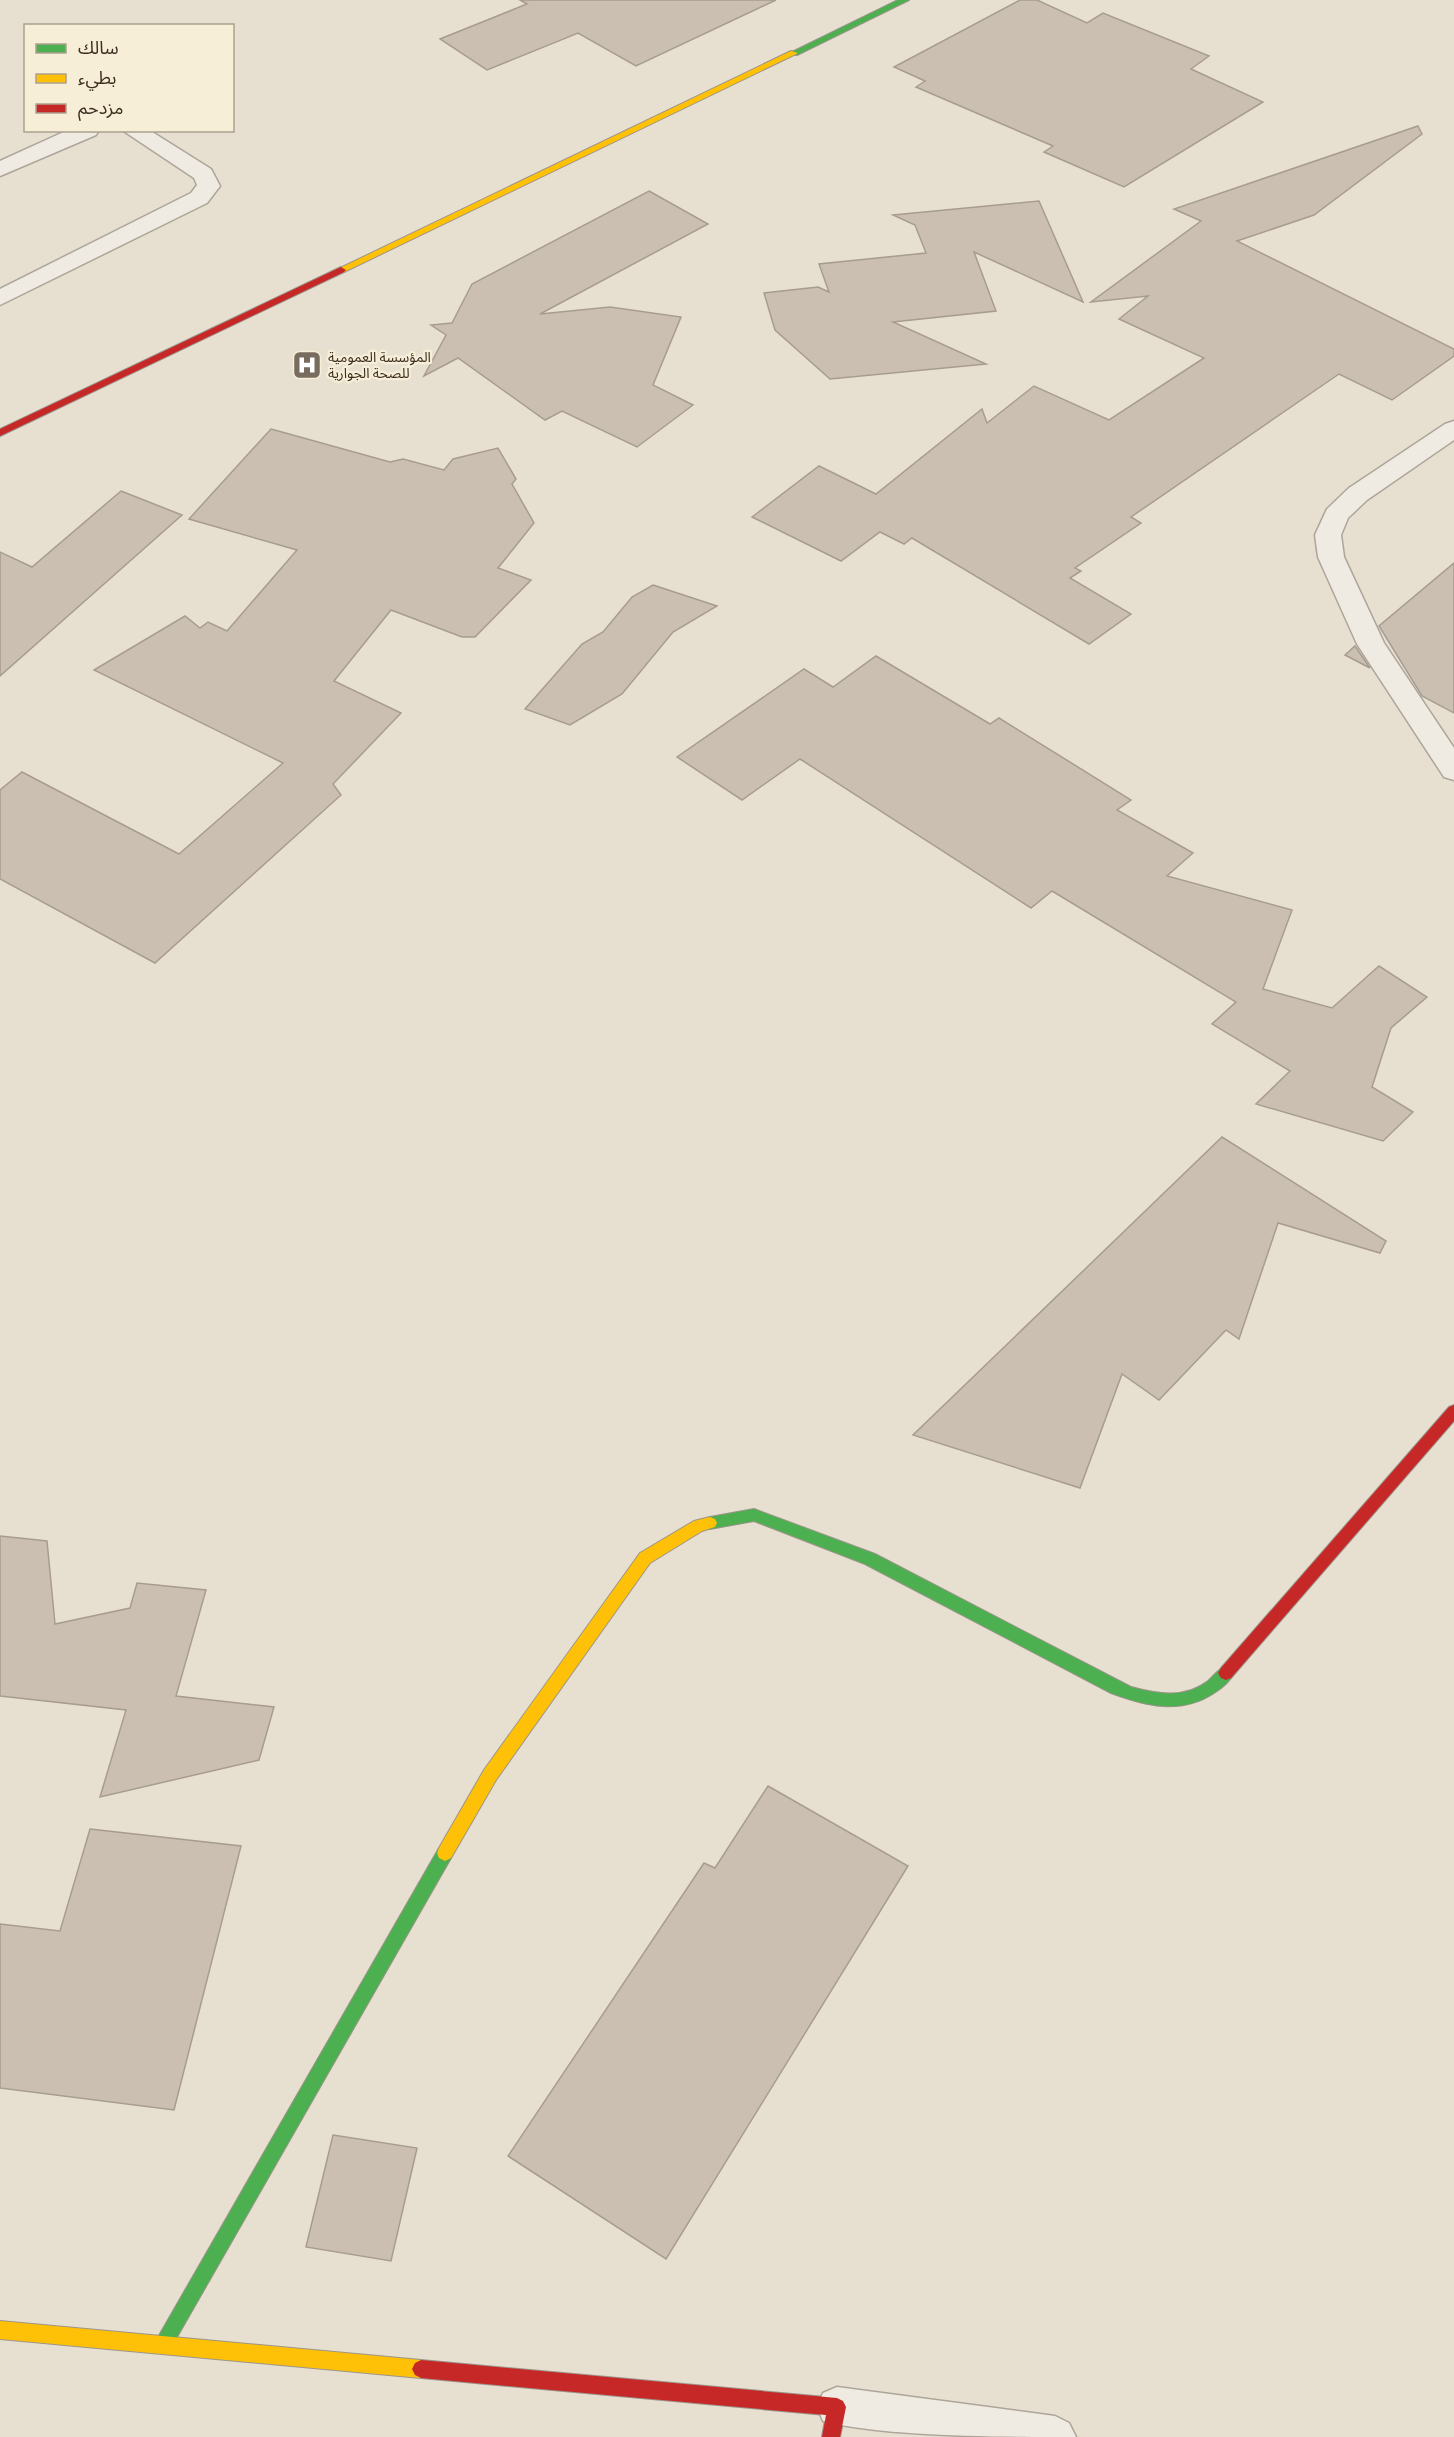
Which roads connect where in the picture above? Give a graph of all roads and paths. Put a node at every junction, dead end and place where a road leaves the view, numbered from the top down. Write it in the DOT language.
graph roads {
  1 [pos="905,0"];
  2 [pos="83,132"];
  3 [pos="136,132"];
  4 [pos="0,169"];
  5 [pos="0,298"];
  6 [pos="1454,429"];
  7 [pos="0,433"];
  8 [pos="1454,770"];
  9 [pos="1454,1411"];
  10 [pos="0,2330"];
  11 [pos="163,2345"];
  12 [pos="834,2422"];
  13 [pos="1055,2437"];
  1 -- 7 [label="street"];
  2 -- 4 [label="street"];
  3 -- 5 [label="street"];
  6 -- 8 [label="street"];
  9 -- 11 [label="street"];
  10 -- 11 [label="street"];
  11 -- 12 [label="street"];
  12 -- 13 [label="lane"];
}
